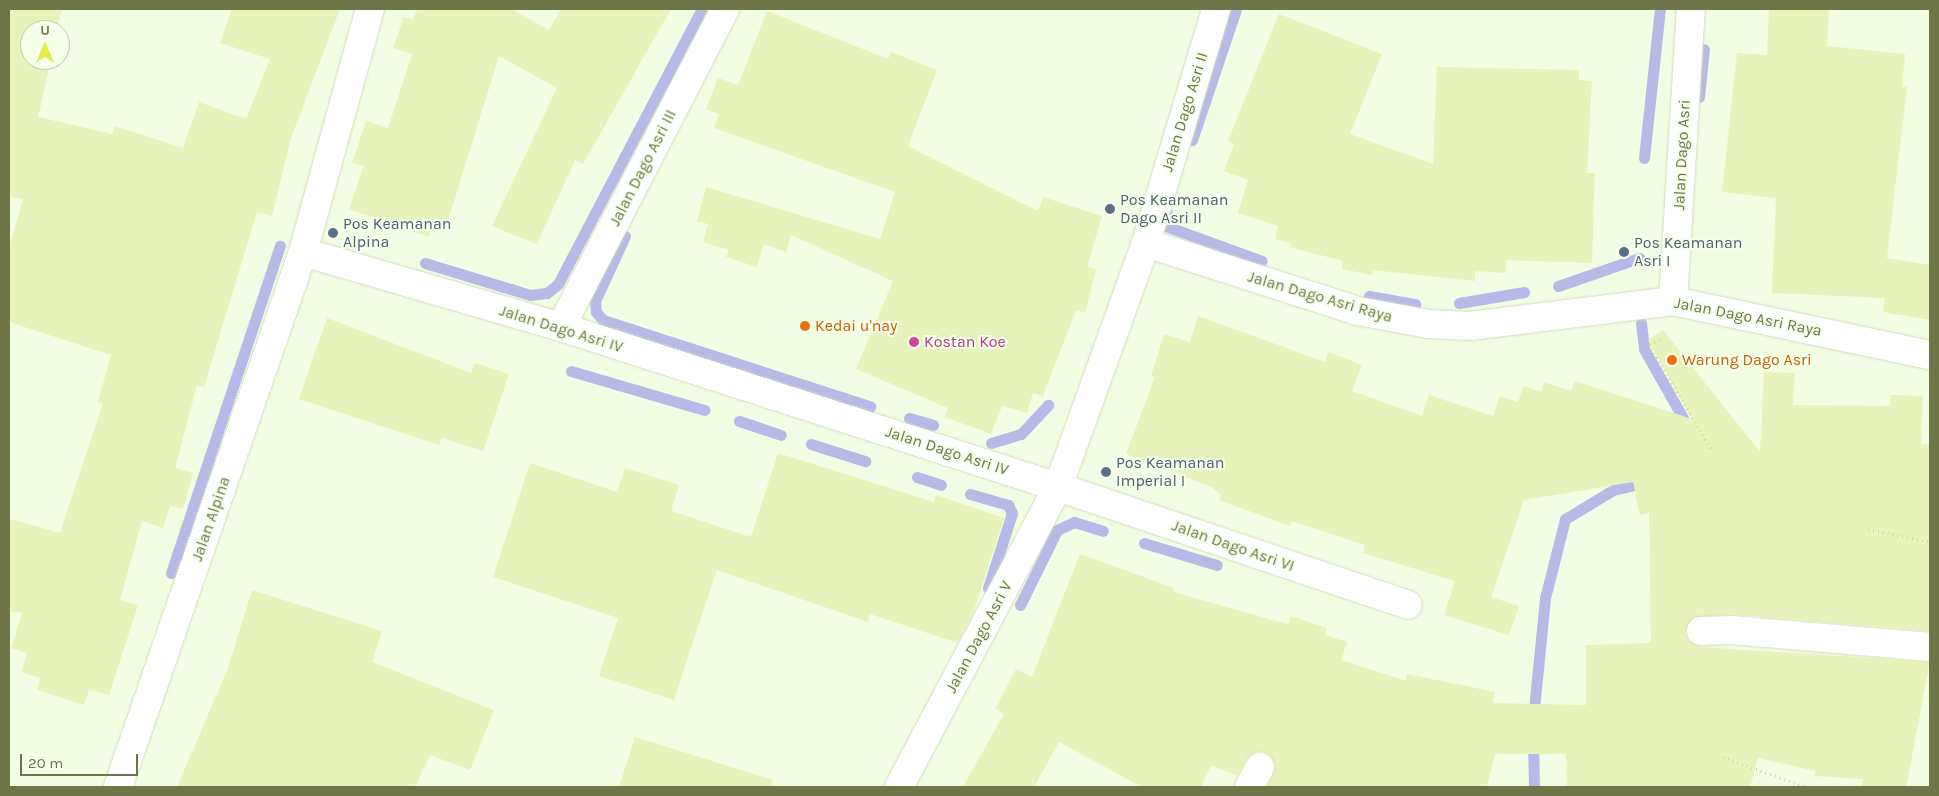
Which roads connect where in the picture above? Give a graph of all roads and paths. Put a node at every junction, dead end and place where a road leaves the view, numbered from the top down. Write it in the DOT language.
graph roads {
  1 [pos="370,9"];
  2 [pos="725,9"];
  3 [pos="1216,9"];
  4 [pos="1691,9"];
  5 [pos="1146,243"];
  6 [pos="303,252"];
  7 [pos="1673,301"];
  8 [pos="561,327"];
  9 [pos="1649,344"];
  10 [pos="1930,355"];
  11 [pos="1712,450"];
  12 [pos="1058,487"];
  13 [pos="1868,529"];
  14 [pos="1930,542"];
  15 [pos="1408,605"];
  16 [pos="1700,631"];
  17 [pos="1930,647"];
  18 [pos="1723,757"];
  19 [pos="118,787"];
  20 [pos="899,787"];
  21 [pos="1806,787"];
  1 -- 6 [label="street"];
  2 -- 8 [label="street, Jalan Dago Asri III"];
  3 -- 5 [label="street, Jalan Dago Asri II"];
  4 -- 7 [label="street, Jalan Dago Asri"];
  5 -- 7 [label="street, Jalan Dago Asri Raya"];
  5 -- 12 [label="street"];
  6 -- 8 [label="street, Jalan Dago Asri IV"];
  6 -- 19 [label="street, Jalan Alpina"];
  7 -- 10 [label="street, Jalan Dago Asri Raya"];
  8 -- 12 [label="street, Jalan Dago Asri IV"];
  9 -- 11 [label="path"];
  12 -- 15 [label="street, Jalan Dago Asri VI"];
  12 -- 20 [label="street, Jalan Dago Asri V"];
  13 -- 14 [label="path"];
  16 -- 17 [label="street"];
  18 -- 21 [label="path"];
}
